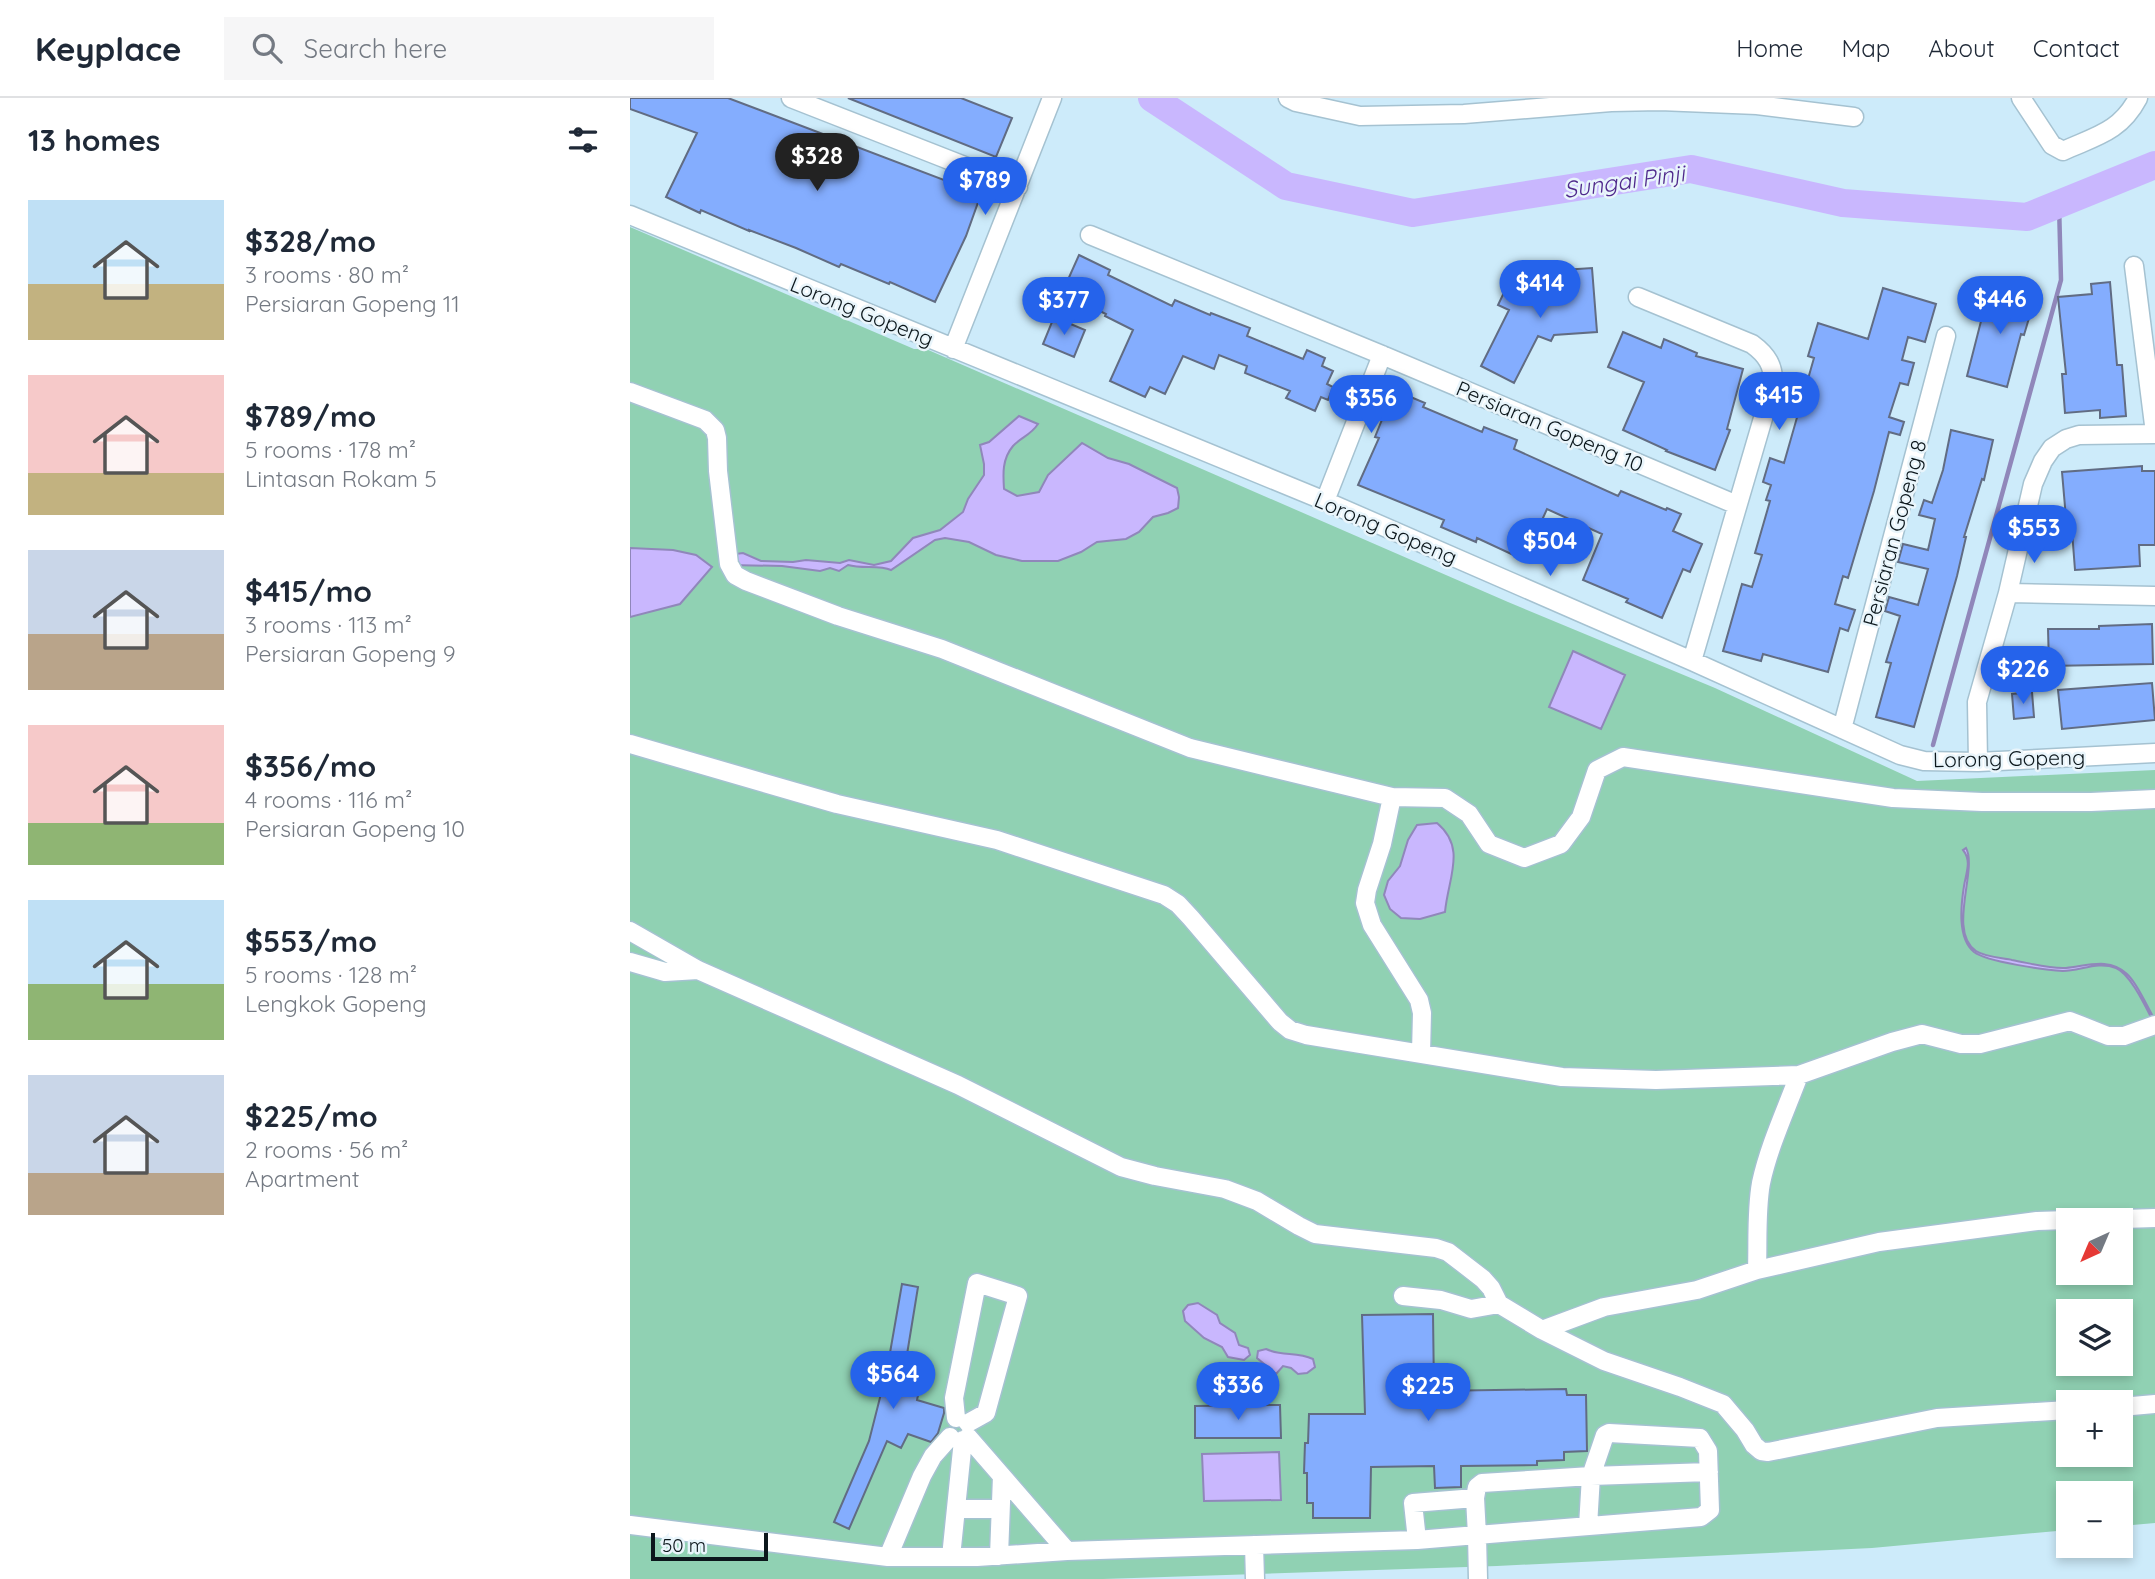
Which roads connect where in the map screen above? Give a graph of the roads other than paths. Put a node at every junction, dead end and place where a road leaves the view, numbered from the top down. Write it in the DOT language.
graph roads {
  1 [pos="791,98"];
  2 [pos="1052,98"];
  3 [pos="1288,98"];
  4 [pos="2021,98"];
  5 [pos="2138,98"];
  6 [pos="1611,100"];
  7 [pos="1854,117"];
  8 [pos="1018,187"];
  9 [pos="630,215"];
  10 [pos="1090,235"];
  11 [pos="2134,266"];
  12 [pos="1639,297"];
  13 [pos="1946,336"];
  14 [pos="953,349"];
  15 [pos="1382,355"];
  16 [pos="630,391"];
  17 [pos="2155,433"];
  18 [pos="1325,501"];
  19 [pos="1737,505"];
  20 [pos="2008,593"];
  21 [pos="2155,596"];
  22 [pos="1692,661"];
  23 [pos="1842,729"];
  24 [pos="630,744"];
  25 [pos="2155,753"];
  26 [pos="1978,762"];
  27 [pos="1392,797"];
  28 [pos="2155,799"];
  29 [pos="630,932"];
  30 [pos="630,962"];
  31 [pos="698,970"];
  32 [pos="2152,1026"];
  33 [pos="1421,1053"];
  34 [pos="1800,1075"];
  35 [pos="2155,1218"];
  36 [pos="2133,1219"];
  37 [pos="2056,1220"];
  38 [pos="1757,1270"];
  39 [pos="1403,1296"];
  40 [pos="1499,1304"];
  41 [pos="1542,1330"];
  42 [pos="2155,1405"];
  43 [pos="2133,1406"];
  44 [pos="2056,1411"];
  45 [pos="961,1431"];
  46 [pos="1709,1472"];
  47 [pos="1002,1476"];
  48 [pos="1591,1476"];
  49 [pos="1475,1498"];
  50 [pos="956,1508"];
  51 [pos="1000,1509"];
  52 [pos="630,1525"];
  53 [pos="1588,1526"];
  54 [pos="1477,1535"];
  55 [pos="1417,1540"];
  56 [pos="1254,1545"];
  57 [pos="1067,1551"];
  58 [pos="999,1556"];
  59 [pos="888,1557"];
  60 [pos="951,1557"];
  61 [pos="1255,1579"];
  62 [pos="1478,1579"];
  1 -- 8 [label="street"];
  2 -- 8 [label="street"];
  3 -- 6 [label="street"];
  4 -- 5 [label="street"];
  6 -- 7 [label="street"];
  8 -- 14 [label="street"];
  9 -- 14 [label="street, Lorong Gopeng"];
  10 -- 15 [label="street, Persiaran Gopeng 10"];
  11 -- 17 [label="street"];
  12 -- 19 [label="street"];
  13 -- 23 [label="street, Persiaran Gopeng 8"];
  14 -- 18 [label="street, Lorong Gopeng"];
  15 -- 18 [label="street"];
  15 -- 19 [label="street, Persiaran Gopeng 10"];
  16 -- 27 [label="street"];
  17 -- 20 [label="street"];
  18 -- 22 [label="street, Lorong Gopeng"];
  19 -- 22 [label="street"];
  20 -- 21 [label="street"];
  20 -- 26 [label="street"];
  22 -- 23 [label="street, Lorong Gopeng"];
  23 -- 26 [label="street, Lorong Gopeng"];
  24 -- 33 [label="street"];
  25 -- 26 [label="street, Lorong Gopeng"];
  27 -- 28 [label="street"];
  27 -- 33 [label="street"];
  29 -- 31 [label="street"];
  30 -- 31 [label="street"];
  31 -- 40 [label="street"];
  32 -- 34 [label="street"];
  33 -- 34 [label="street"];
  34 -- 38 [label="street"];
  35 -- 36 [label="street"];
  37 -- 38 [label="street"];
  38 -- 41 [label="street"];
  39 -- 40 [label="street"];
  40 -- 41 [label="street"];
  41 -- 44 [label="street"];
  42 -- 43 [label="street"];
  45 -- 45 [label="street"];
  45 -- 47 [label="street"];
  45 -- 50 [label="street"];
  45 -- 59 [label="street"];
  46 -- 48 [label="street"];
  46 -- 48 [label="street"];
  46 -- 53 [label="street"];
  47 -- 51 [label="street"];
  47 -- 57 [label="street"];
  48 -- 49 [label="street"];
  48 -- 53 [label="street"];
  49 -- 54 [label="street"];
  49 -- 55 [label="street"];
  50 -- 51 [label="street"];
  50 -- 60 [label="street"];
  51 -- 58 [label="street"];
  52 -- 59 [label="street"];
  53 -- 54 [label="street"];
  54 -- 55 [label="street"];
  54 -- 62 [label="street"];
  55 -- 56 [label="street"];
  56 -- 57 [label="street"];
  56 -- 61 [label="street"];
  57 -- 58 [label="street"];
  58 -- 60 [label="street"];
  59 -- 60 [label="street"];
}
